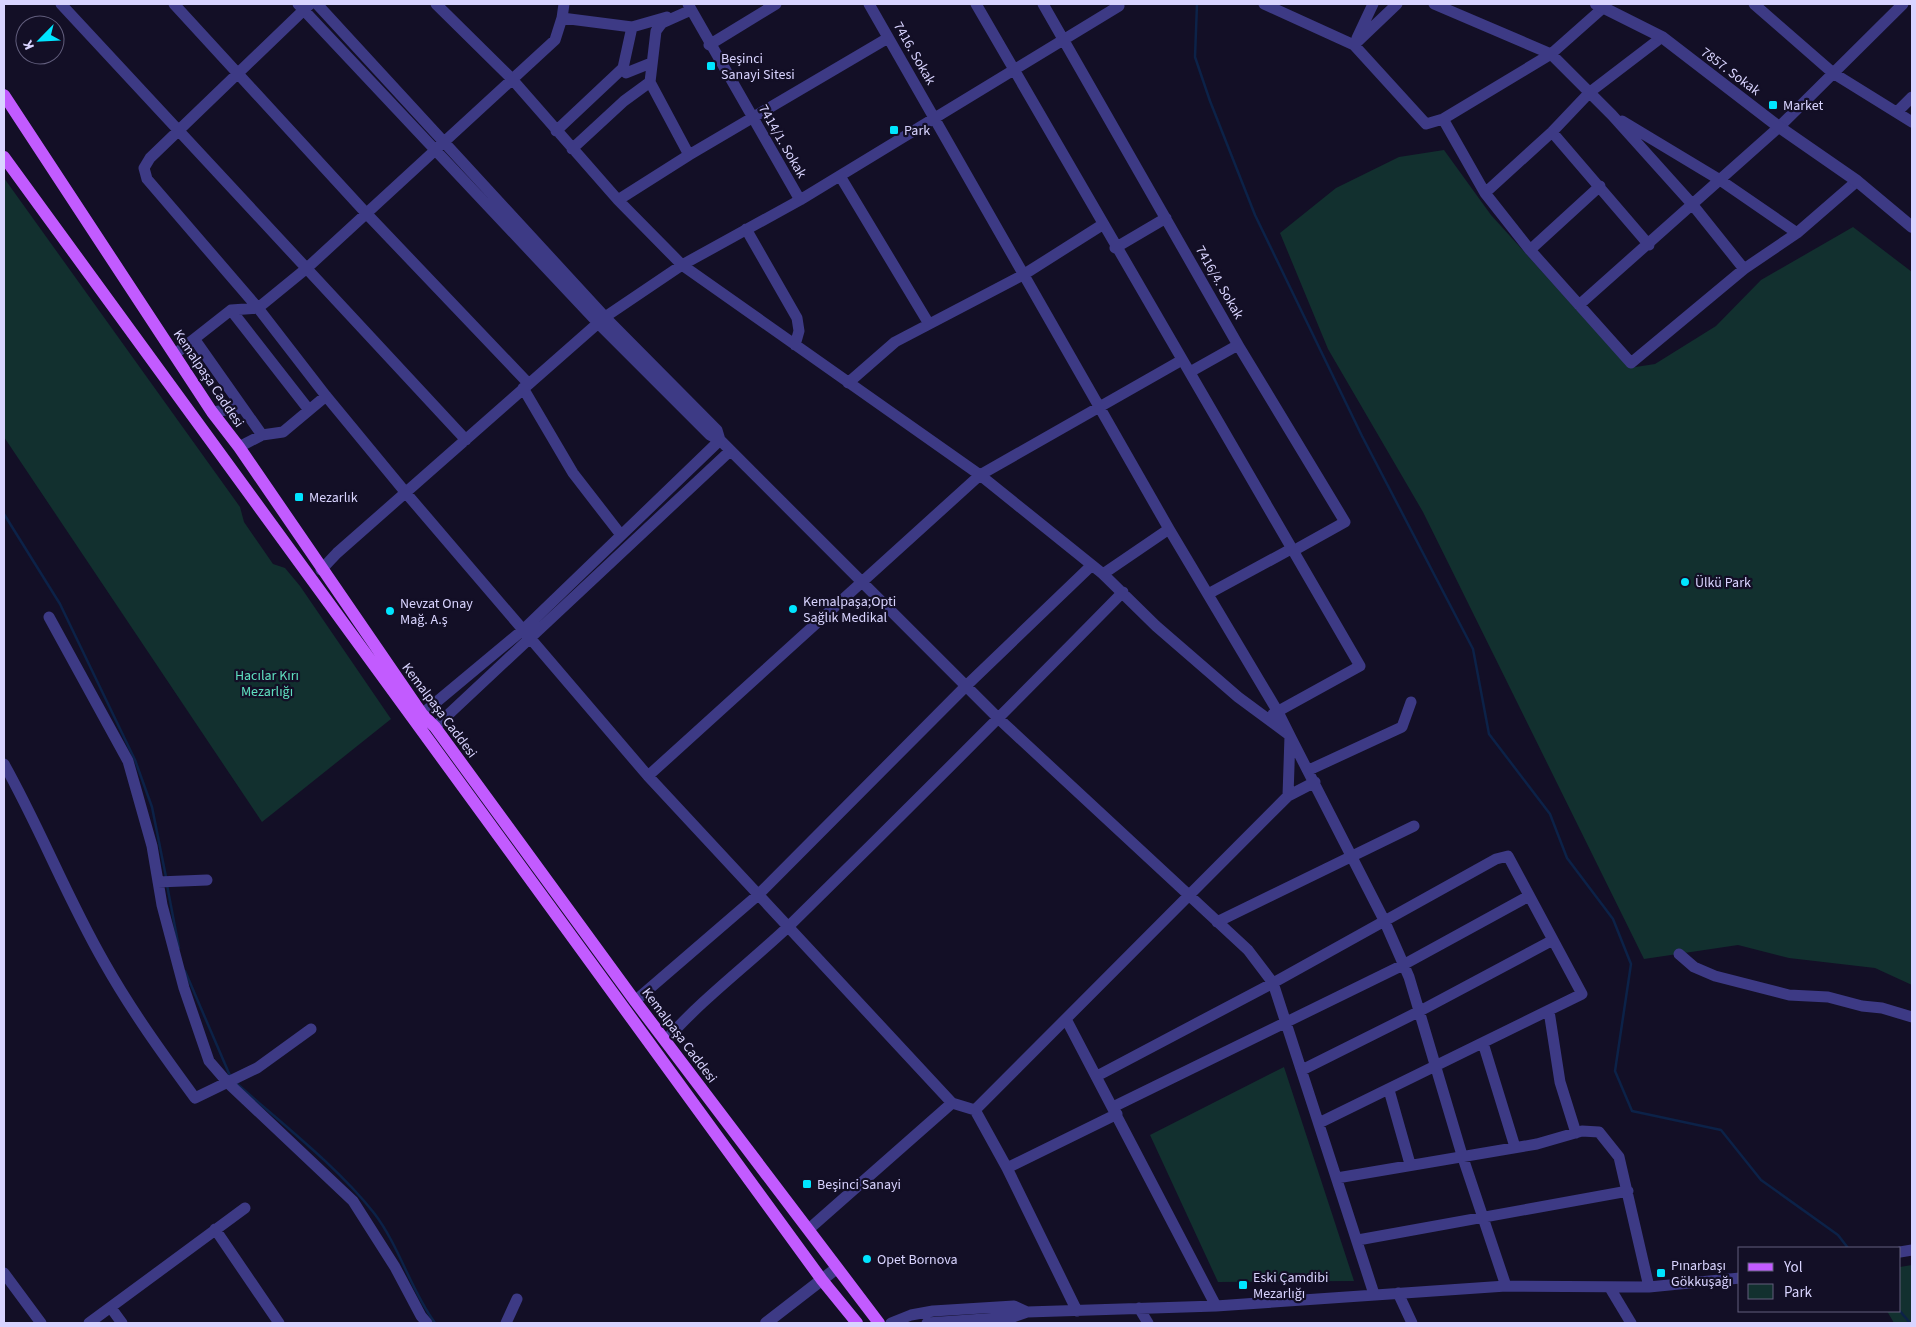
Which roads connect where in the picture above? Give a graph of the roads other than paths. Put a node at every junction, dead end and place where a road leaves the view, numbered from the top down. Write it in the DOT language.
graph roads {
  1 [pos="61,4"];
  2 [pos="174,4"];
  3 [pos="317,4"];
  4 [pos="436,4"];
  5 [pos="564,4"];
  6 [pos="776,4"];
  7 [pos="869,4"];
  8 [pos="976,4"];
  9 [pos="1043,4"];
  10 [pos="1264,4"];
  11 [pos="1373,4"];
  12 [pos="1396,4"];
  13 [pos="1434,4"];
  14 [pos="1754,4"];
  15 [pos="1901,4"];
  16 [pos="304,6"];
  17 [pos="1119,6"];
  18 [pos="1600,6"];
  19 [pos="689,7"];
  20 [pos="1769,8"];
  21 [pos="562,18"];
  22 [pos="632,27"];
  23 [pos="1662,37"];
  24 [pos="888,38"];
  25 [pos="1062,40"];
  26 [pos="710,44"];
  27 [pos="1354,45"];
  28 [pos="1551,54"];
  29 [pos="651,63"];
  30 [pos="1014,69"];
  31 [pos="625,71"];
  32 [pos="238,73"];
  33 [pos="1833,73"];
  34 [pos="512,79"];
  35 [pos="650,82"];
  36 [pos="637,90"];
  37 [pos="1590,92"];
  38 [pos="4,95"];
  39 [pos="1912,97"];
  40 [pos="1897,112"];
  41 [pos="1612,114"];
  42 [pos="753,118"];
  43 [pos="935,118"];
  44 [pos="1443,119"];
  45 [pos="1912,122"];
  46 [pos="1779,127"];
  47 [pos="178,129"];
  48 [pos="556,131"];
  49 [pos="1552,132"];
  50 [pos="445,140"];
  51 [pos="572,149"];
  52 [pos="435,151"];
  53 [pos="689,155"];
  54 [pos="4,157"];
  55 [pos="840,176"];
  56 [pos="1720,180"];
  57 [pos="1857,181"];
  58 [pos="1600,186"];
  59 [pos="1485,193"];
  60 [pos="618,200"];
  61 [pos="800,200"];
  62 [pos="1692,204"];
  63 [pos="365,212"];
  64 [pos="1166,218"];
  65 [pos="1102,225"];
  66 [pos="1912,227"];
  67 [pos="746,229"];
  68 [pos="1797,233"];
  69 [pos="1649,244"];
  70 [pos="1116,248"];
  71 [pos="1530,250"];
  72 [pos="682,265"];
  73 [pos="307,268"];
  74 [pos="1744,269"];
  75 [pos="1023,275"];
  76 [pos="1578,305"];
  77 [pos="258,308"];
  78 [pos="231,310"];
  79 [pos="602,320"];
  80 [pos="929,324"];
  81 [pos="195,340"];
  82 [pos="795,345"];
  83 [pos="1238,345"];
  84 [pos="174,354"];
  85 [pos="1182,360"];
  86 [pos="1190,372"];
  87 [pos="848,383"];
  88 [pos="526,386"];
  89 [pos="326,396"];
  90 [pos="241,408"];
  91 [pos="1100,409"];
  92 [pos="308,410"];
  93 [pos="212,412"];
  94 [pos="262,435"];
  95 [pos="466,440"];
  96 [pos="720,440"];
  97 [pos="239,447"];
  98 [pos="730,451"];
  99 [pos="980,476"];
  100 [pos="406,493"];
  101 [pos="1169,529"];
  102 [pos="621,535"];
  103 [pos="1292,550"];
  104 [pos="1092,565"];
  105 [pos="321,570"];
  106 [pos="1104,574"];
  107 [pos="860,582"];
  108 [pos="1123,592"];
  109 [pos="1208,594"];
  110 [pos="49,617"];
  111 [pos="527,633"];
  112 [pos="966,686"];
  113 [pos="1411,702"];
  114 [pos="1278,712"];
  115 [pos="422,714"];
  116 [pos="999,719"];
  117 [pos="1265,719"];
  118 [pos="435,727"];
  119 [pos="1290,735"];
  120 [pos="4,767"];
  121 [pos="1309,770"];
  122 [pos="648,776"];
  123 [pos="1315,782"];
  124 [pos="1288,796"];
  125 [pos="1414,826"];
  126 [pos="1352,857"];
  127 [pos="207,880"];
  128 [pos="165,881"];
  129 [pos="758,895"];
  130 [pos="1189,896"];
  131 [pos="1529,896"];
  132 [pos="1384,920"];
  133 [pos="1217,922"];
  134 [pos="788,927"];
  135 [pos="1552,940"];
  136 [pos="1679,954"];
  137 [pos="1404,965"];
  138 [pos="1273,983"];
  139 [pos="635,1001"];
  140 [pos="1420,1011"];
  141 [pos="1548,1011"];
  142 [pos="1912,1017"];
  143 [pos="1066,1019"];
  144 [pos="1286,1024"];
  145 [pos="311,1029"];
  146 [pos="665,1041"];
  147 [pos="1482,1044"];
  148 [pos="1437,1066"];
  149 [pos="1302,1070"];
  150 [pos="1097,1076"];
  151 [pos="232,1081"];
  152 [pos="1389,1090"];
  153 [pos="952,1103"];
  154 [pos="975,1110"];
  155 [pos="1115,1111"];
  156 [pos="1319,1123"];
  157 [pos="1576,1133"];
  158 [pos="1515,1147"];
  159 [pos="1462,1155"];
  160 [pos="1410,1164"];
  161 [pos="1006,1168"];
  162 [pos="1337,1178"];
  163 [pos="1628,1191"];
  164 [pos="245,1208"];
  165 [pos="1482,1217"];
  166 [pos="215,1229"];
  167 [pos="809,1229"];
  168 [pos="1358,1240"];
  169 [pos="836,1268"];
  170 [pos="4,1273"];
  171 [pos="1738,1278"];
  172 [pos="822,1280"];
  173 [pos="1506,1286"];
  174 [pos="1610,1288"];
  175 [pos="1649,1288"];
  176 [pos="1398,1293"];
  177 [pos="1374,1294"];
  178 [pos="518,1299"];
  179 [pos="1216,1306"];
  180 [pos="110,1308"];
  181 [pos="1139,1308"];
  182 [pos="1077,1311"];
  183 [pos="1027,1312"];
  184 [pos="41,1323"];
  185 [pos="89,1323"];
  186 [pos="122,1323"];
  187 [pos="279,1323"];
  188 [pos="427,1323"];
  189 [pos="506,1323"];
  190 [pos="766,1323"];
  191 [pos="857,1323"];
  192 [pos="879,1323"];
  193 [pos="891,1323"];
  194 [pos="929,1323"];
  195 [pos="1148,1323"];
  196 [pos="1412,1323"];
  197 [pos="1631,1323"];
  1 -- 47 [label="street"];
  2 -- 32 [label="street"];
  3 -- 50 [label="street"];
  4 -- 34 [label="street"];
  5 -- 21 [label="street"];
  6 -- 26 [label="street"];
  7 -- 24 [label="street, 7416. Sokak"];
  8 -- 30 [label="street"];
  9 -- 25 [label="street, 7416/4. Sokak"];
  10 -- 27 [label="street"];
  11 -- 27 [label="street"];
  12 -- 27 [label="street"];
  13 -- 28 [label="street"];
  14 -- 20 [label="street"];
  15 -- 33 [label="street"];
  16 -- 32 [label="street"];
  16 -- 52 [label="street"];
  17 -- 25 [label="street"];
  18 -- 23 [label="street, 7857. Sokak"];
  18 -- 28 [label="street"];
  19 -- 22 [label="street"];
  19 -- 26 [label="street, 7414/1. Sokak"];
  19 -- 29 [label="street"];
  20 -- 33 [label="street"];
  21 -- 22 [label="street"];
  21 -- 34 [label="street"];
  22 -- 31 [label="street"];
  23 -- 37 [label="street"];
  23 -- 46 [label="street, 7857. Sokak"];
  24 -- 42 [label="street"];
  24 -- 43 [label="street, 7416. Sokak"];
  25 -- 30 [label="street"];
  25 -- 64 [label="street, 7416/4. Sokak"];
  26 -- 42 [label="street, 7414/1. Sokak"];
  27 -- 44 [label="street"];
  28 -- 37 [label="street"];
  28 -- 44 [label="street"];
  29 -- 31 [label="street"];
  29 -- 35 [label="street"];
  30 -- 43 [label="street"];
  30 -- 65 [label="street"];
  31 -- 36 [label="street"];
  31 -- 48 [label="street"];
  32 -- 47 [label="street"];
  32 -- 63 [label="street"];
  33 -- 40 [label="street"];
  33 -- 46 [label="street"];
  34 -- 48 [label="street"];
  34 -- 50 [label="street"];
  35 -- 36 [label="street"];
  35 -- 53 [label="street"];
  36 -- 51 [label="street"];
  37 -- 41 [label="street"];
  37 -- 49 [label="street"];
  38 -- 84 [label="main road, Kemalpaşa Caddesi"];
  39 -- 40 [label="street"];
  40 -- 45 [label="street"];
  41 -- 56 [label="street"];
  41 -- 62 [label="street"];
  42 -- 53 [label="street"];
  42 -- 61 [label="street, 7414/1. Sokak"];
  43 -- 55 [label="street"];
  43 -- 75 [label="street, 7416. Sokak"];
  44 -- 59 [label="street"];
  46 -- 56 [label="street"];
  46 -- 57 [label="street, 7857. Sokak"];
  47 -- 73 [label="street"];
  47 -- 77 [label="street"];
  48 -- 51 [label="street"];
  49 -- 58 [label="street"];
  49 -- 59 [label="street"];
  50 -- 52 [label="street"];
  50 -- 79 [label="street"];
  51 -- 60 [label="street"];
  52 -- 63 [label="street"];
  52 -- 79 [label="street"];
  53 -- 60 [label="street"];
  54 -- 172 [label="main road, Kemalpaşa Caddesi"];
  55 -- 61 [label="street"];
  55 -- 80 [label="street"];
  56 -- 62 [label="street"];
  56 -- 68 [label="street"];
  57 -- 66 [label="street, 7857. Sokak"];
  57 -- 68 [label="street"];
  58 -- 69 [label="street"];
  58 -- 71 [label="street"];
  59 -- 71 [label="street"];
  60 -- 72 [label="street"];
  61 -- 67 [label="street"];
  62 -- 69 [label="street"];
  62 -- 74 [label="street"];
  63 -- 73 [label="street"];
  63 -- 88 [label="street"];
  64 -- 70 [label="street"];
  64 -- 83 [label="street, 7416/4. Sokak"];
  65 -- 70 [label="street"];
  65 -- 75 [label="street"];
  67 -- 72 [label="street"];
  67 -- 82 [label="street"];
  68 -- 74 [label="street"];
  69 -- 76 [label="street"];
  70 -- 85 [label="street"];
  71 -- 76 [label="street"];
  72 -- 79 [label="street"];
  72 -- 82 [label="street"];
  73 -- 77 [label="street"];
  73 -- 95 [label="street"];
  74 -- 76 [label="street"];
  75 -- 80 [label="street"];
  75 -- 91 [label="street, 7416. Sokak"];
  77 -- 78 [label="street"];
  77 -- 89 [label="street"];
  78 -- 81 [label="street"];
  78 -- 92 [label="street"];
  79 -- 88 [label="street"];
  79 -- 96 [label="street"];
  80 -- 87 [label="street"];
  81 -- 84 [label="street"];
  81 -- 90 [label="street"];
  82 -- 87 [label="street"];
  83 -- 86 [label="street"];
  83 -- 103 [label="street, 7416/4. Sokak"];
  84 -- 93 [label="main road, Kemalpaşa Caddesi"];
  85 -- 86 [label="street"];
  85 -- 91 [label="street"];
  86 -- 103 [label="street"];
  87 -- 99 [label="street"];
  88 -- 95 [label="street"];
  88 -- 102 [label="street"];
  89 -- 92 [label="street"];
  89 -- 100 [label="street"];
  90 -- 93 [label="street"];
  90 -- 94 [label="street"];
  91 -- 99 [label="street"];
  91 -- 101 [label="street, 7416. Sokak"];
  92 -- 94 [label="street"];
  93 -- 97 [label="main road, Kemalpaşa Caddesi"];
  94 -- 97 [label="street"];
  95 -- 100 [label="street"];
  96 -- 98 [label="street"];
  96 -- 102 [label="street"];
  97 -- 105 [label="main road, Kemalpaşa Caddesi"];
  98 -- 107 [label="street"];
  98 -- 111 [label="street"];
  99 -- 104 [label="street"];
  99 -- 107 [label="street"];
  100 -- 105 [label="street"];
  100 -- 111 [label="street"];
  101 -- 106 [label="street"];
  101 -- 109 [label="street, 7416. Sokak"];
  102 -- 111 [label="street"];
  103 -- 109 [label="street"];
  103 -- 114 [label="street"];
  104 -- 106 [label="street"];
  104 -- 112 [label="street"];
  105 -- 115 [label="main road, Kemalpaşa Caddesi"];
  106 -- 108 [label="street"];
  107 -- 112 [label="street"];
  107 -- 122 [label="street"];
  108 -- 116 [label="street"];
  108 -- 117 [label="street"];
  109 -- 114 [label="street, 7416. Sokak"];
  110 -- 128 [label="street"];
  111 -- 115 [label="street"];
  111 -- 118 [label="street"];
  111 -- 122 [label="street"];
  112 -- 116 [label="street"];
  112 -- 129 [label="street"];
  113 -- 121 [label="street"];
  114 -- 117 [label="street"];
  114 -- 119 [label="street, 7416. Sokak"];
  115 -- 118 [label="main road, Kemalpaşa Caddesi"];
  116 -- 130 [label="street"];
  116 -- 134 [label="street"];
  117 -- 119 [label="street"];
  118 -- 139 [label="main road, Kemalpaşa Caddesi"];
  119 -- 121 [label="street, 7416. Sokak"];
  119 -- 124 [label="street"];
  120 -- 151 [label="street"];
  121 -- 123 [label="street, 7416. Sokak"];
  122 -- 129 [label="street"];
  123 -- 124 [label="street"];
  123 -- 126 [label="street, 7416. Sokak"];
  124 -- 130 [label="street"];
  125 -- 126 [label="street"];
  126 -- 132 [label="street, 7416. Sokak"];
  126 -- 133 [label="street"];
  127 -- 128 [label="street"];
  128 -- 151 [label="street"];
  129 -- 134 [label="street"];
  129 -- 139 [label="street"];
  130 -- 133 [label="street"];
  130 -- 143 [label="street"];
  131 -- 132 [label="street"];
  131 -- 135 [label="street"];
  131 -- 137 [label="street"];
  132 -- 137 [label="street, 7416. Sokak"];
  132 -- 138 [label="street"];
  133 -- 138 [label="street"];
  134 -- 146 [label="street"];
  134 -- 153 [label="street"];
  135 -- 140 [label="street"];
  135 -- 141 [label="street"];
  136 -- 142 [label="street"];
  137 -- 140 [label="street, 7416. Sokak"];
  137 -- 144 [label="street"];
  138 -- 144 [label="street"];
  138 -- 150 [label="street"];
  139 -- 146 [label="main road, Kemalpaşa Caddesi"];
  140 -- 148 [label="street, 7416. Sokak"];
  140 -- 149 [label="street"];
  141 -- 147 [label="street"];
  141 -- 157 [label="street"];
  143 -- 150 [label="street"];
  143 -- 154 [label="street"];
  144 -- 149 [label="street"];
  144 -- 155 [label="street"];
  145 -- 151 [label="street"];
  146 -- 167 [label="main road, Kemalpaşa Caddesi"];
  147 -- 148 [label="street"];
  147 -- 158 [label="street"];
  148 -- 152 [label="street"];
  148 -- 159 [label="street, 7416. Sokak"];
  149 -- 156 [label="street"];
  150 -- 155 [label="street"];
  151 -- 188 [label="street"];
  152 -- 156 [label="street"];
  152 -- 160 [label="street"];
  153 -- 154 [label="street"];
  153 -- 167 [label="street"];
  154 -- 161 [label="street"];
  155 -- 161 [label="street"];
  155 -- 179 [label="street"];
  156 -- 162 [label="street"];
  157 -- 158 [label="street"];
  157 -- 163 [label="street"];
  158 -- 159 [label="street"];
  159 -- 160 [label="street"];
  159 -- 165 [label="street, 7416. Sokak"];
  160 -- 162 [label="street"];
  161 -- 182 [label="street"];
  162 -- 168 [label="street"];
  163 -- 165 [label="street"];
  163 -- 175 [label="street"];
  164 -- 166 [label="street"];
  165 -- 168 [label="street"];
  165 -- 173 [label="street, 7416. Sokak"];
  166 -- 180 [label="street"];
  166 -- 187 [label="street"];
  167 -- 169 [label="main road, Kemalpaşa Caddesi"];
  168 -- 177 [label="street"];
  169 -- 172 [label="street"];
  169 -- 192 [label="main road, Kemalpaşa Caddesi"];
  170 -- 184 [label="street"];
  171 -- 175 [label="street"];
  172 -- 190 [label="street"];
  172 -- 191 [label="main road, Kemalpaşa Caddesi"];
  173 -- 174 [label="street"];
  173 -- 176 [label="street"];
  174 -- 175 [label="street"];
  174 -- 197 [label="street"];
  176 -- 177 [label="street"];
  176 -- 196 [label="street"];
  177 -- 179 [label="street"];
  178 -- 189 [label="street"];
  179 -- 181 [label="street"];
  180 -- 185 [label="street"];
  180 -- 186 [label="street"];
  181 -- 182 [label="street"];
  181 -- 195 [label="street"];
  182 -- 183 [label="street"];
  183 -- 193 [label="street"];
  183 -- 194 [label="street"];
}
